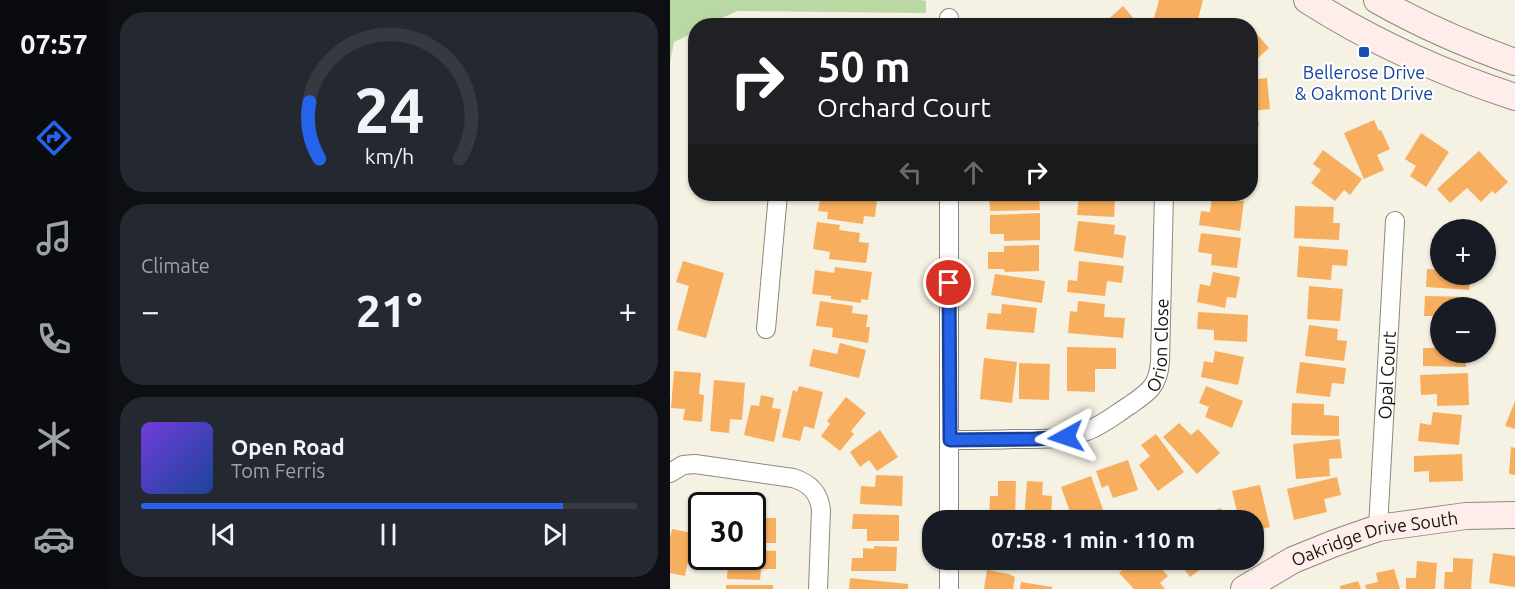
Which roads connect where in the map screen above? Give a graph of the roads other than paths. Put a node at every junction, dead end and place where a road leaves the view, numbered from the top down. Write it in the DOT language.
graph roads {
  1 [pos="1307,0"];
  2 [pos="1377,0"];
  3 [pos="1514,62"];
  4 [pos="1514,97"];
  5 [pos="777,201"];
  6 [pos="949,201"];
  7 [pos="1164,201"];
  8 [pos="1395,221"];
  9 [pos="766,329"];
  10 [pos="950,440"];
  11 [pos="670,473"];
  12 [pos="949,510"];
  13 [pos="1514,515"];
  14 [pos="1378,528"];
  15 [pos="949,570"];
  16 [pos="818,589"];
  17 [pos="949,589"];
  18 [pos="1244,589"];
  1 -- 4 [label="main road"];
  2 -- 3 [label="main road"];
  5 -- 9 [label="street"];
  6 -- 10 [label="street"];
  7 -- 10 [label="street, Orion Close"];
  8 -- 14 [label="street, Opal Court"];
  10 -- 12 [label="street"];
  11 -- 16 [label="street"];
  13 -- 14 [label="main road, Oakridge Drive South"];
  14 -- 18 [label="main road, Oakridge Drive South"];
  15 -- 17 [label="street"];
}
